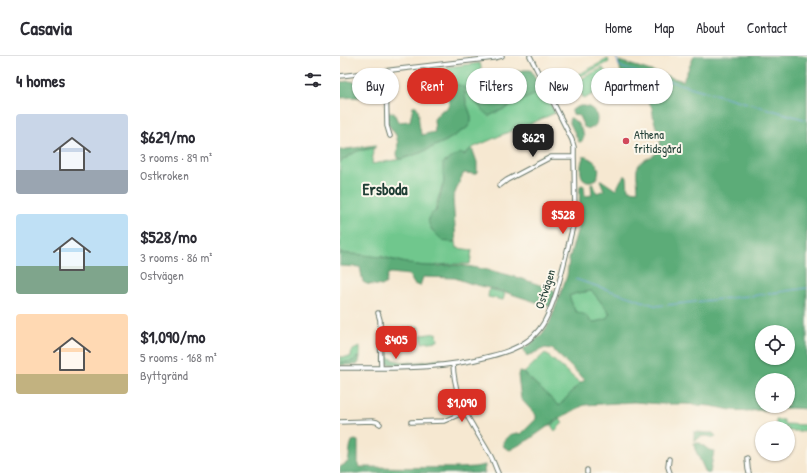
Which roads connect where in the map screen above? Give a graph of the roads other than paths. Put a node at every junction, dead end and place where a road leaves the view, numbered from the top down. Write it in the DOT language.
graph roads {
  1 [pos="502,56"];
  2 [pos="530,56"];
  3 [pos="475,58"];
  4 [pos="399,69"];
  5 [pos="352,75"];
  6 [pos="340,76"];
  7 [pos="387,104"];
  8 [pos="390,136"];
  9 [pos="574,157"];
  10 [pos="499,186"];
  11 [pos="378,313"];
  12 [pos="453,364"];
  13 [pos="340,368"];
  14 [pos="381,368"];
  15 [pos="465,412"];
  16 [pos="340,422"];
  17 [pos="411,422"];
  18 [pos="380,424"];
  19 [pos="669,458"];
  20 [pos="747,458"];
  21 [pos="498,473"];
  22 [pos="670,473"];
  23 [pos="749,473"];
  1 -- 3 [label="street"];
  2 -- 9 [label="street, Ostvägen"];
  3 -- 4 [label="street"];
  5 -- 6 [label="street"];
  7 -- 8 [label="street"];
  9 -- 10 [label="street"];
  9 -- 12 [label="street, Ostvägen"];
  11 -- 14 [label="street"];
  12 -- 14 [label="street, Ostvägen"];
  12 -- 15 [label="street"];
  13 -- 14 [label="street, Ostvägen"];
  15 -- 17 [label="street"];
  15 -- 21 [label="street"];
  16 -- 18 [label="street"];
  19 -- 22 [label="street"];
  20 -- 23 [label="street"];
}
